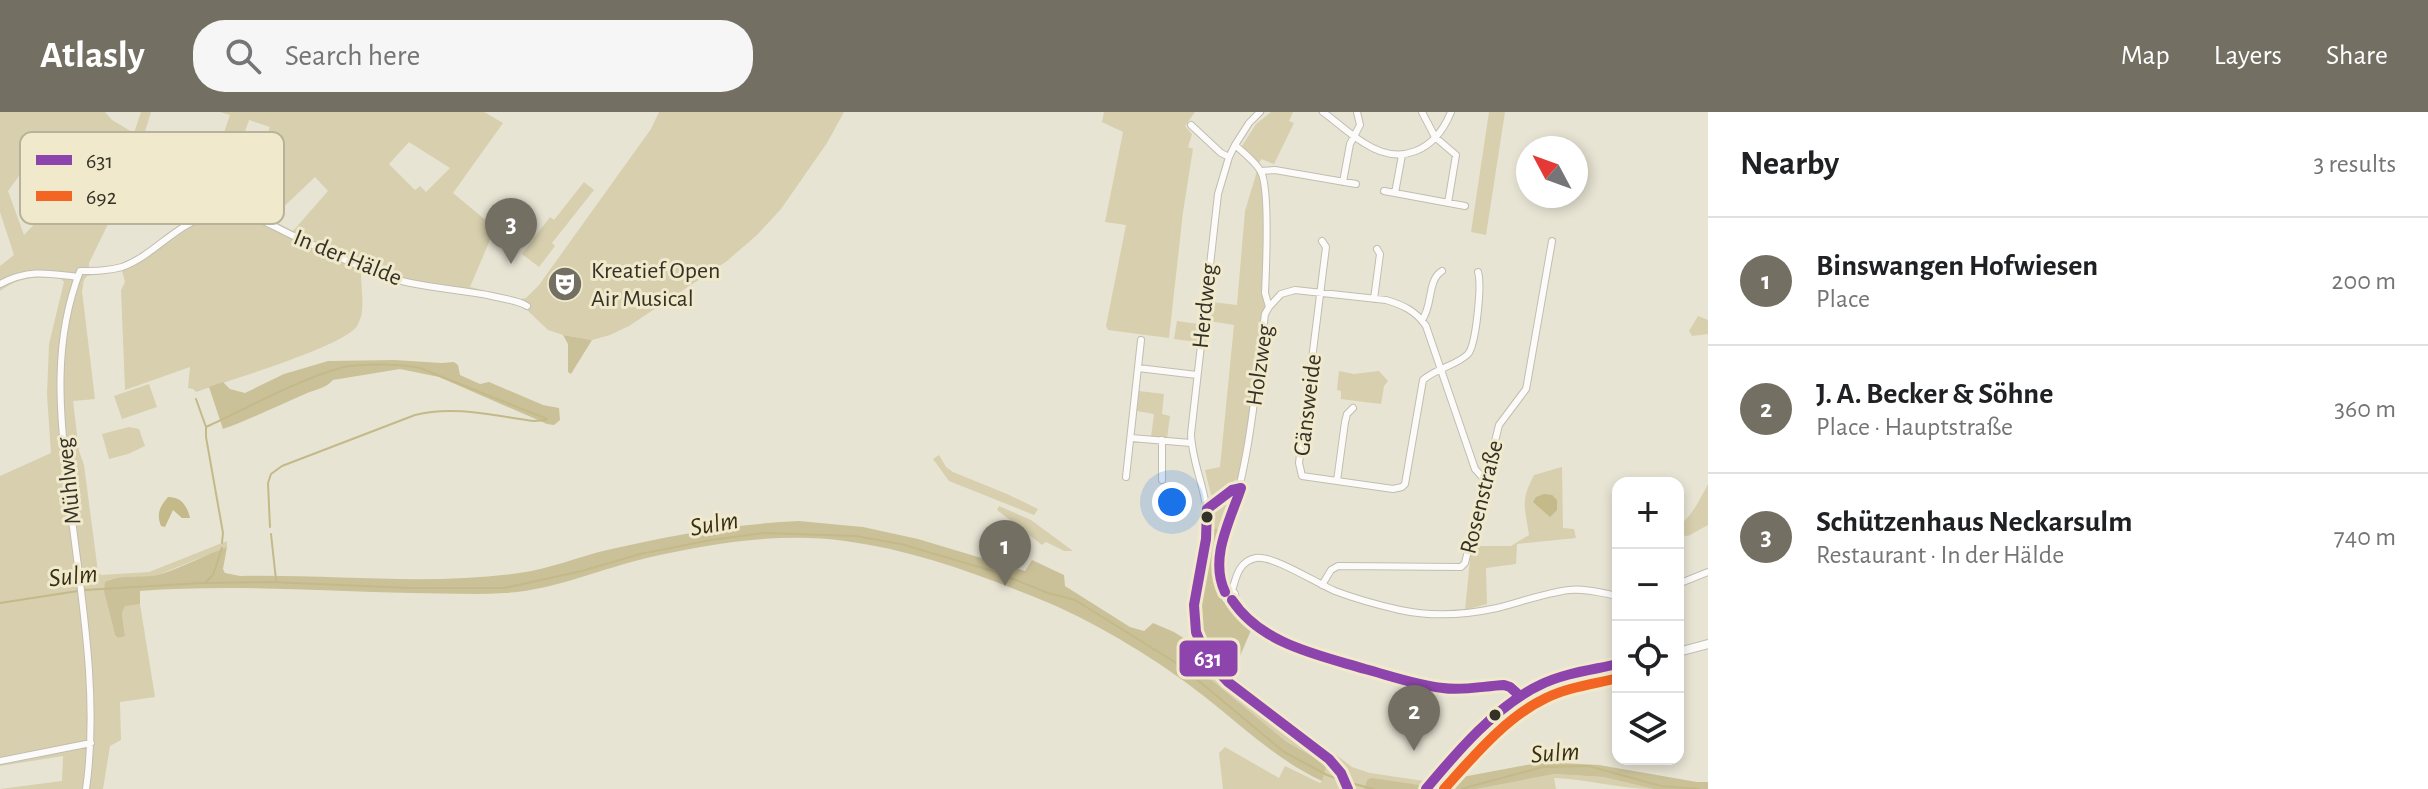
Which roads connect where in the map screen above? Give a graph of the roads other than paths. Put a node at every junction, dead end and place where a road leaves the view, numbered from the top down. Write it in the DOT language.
graph roads {
  1 [pos="1323,112"];
  2 [pos="1357,112"];
  3 [pos="1422,112"];
  4 [pos="1451,112"];
  5 [pos="1257,113"];
  6 [pos="1191,125"];
  7 [pos="1353,135"];
  8 [pos="1435,137"];
  9 [pos="1235,145"];
  10 [pos="1402,155"];
  11 [pos="1229,157"];
  12 [pos="1261,171"];
  13 [pos="1343,182"];
  14 [pos="1356,184"];
  15 [pos="1384,191"];
  16 [pos="1395,193"];
  17 [pos="1448,203"];
  18 [pos="1465,206"];
  19 [pos="189,224"];
  20 [pos="272,224"];
  21 [pos="1322,241"];
  22 [pos="1552,241"];
  23 [pos="1377,249"];
  24 [pos="1442,271"];
  25 [pos="1478,272"];
  26 [pos="79,274"];
  27 [pos="0,284"];
  28 [pos="1321,292"];
  29 [pos="1374,299"];
  30 [pos="527,306"];
  31 [pos="1269,307"];
  32 [pos="1422,320"];
  33 [pos="1141,340"];
  34 [pos="1138,368"];
  35 [pos="1441,368"];
  36 [pos="1197,375"];
  37 [pos="1353,408"];
  38 [pos="1131,438"];
  39 [pos="1162,440"];
  40 [pos="1191,443"];
  41 [pos="1126,477"];
  42 [pos="1484,479"];
  43 [pos="1162,480"];
  44 [pos="1337,481"];
  45 [pos="1241,488"];
  46 [pos="1207,509"];
  47 [pos="1708,572"];
  48 [pos="1684,582"];
  49 [pos="1322,585"];
  50 [pos="1229,592"];
  51 [pos="1612,595"];
  52 [pos="1708,644"];
  53 [pos="1684,650"];
  54 [pos="1612,665"];
  55 [pos="1520,696"];
  56 [pos="91,743"];
  57 [pos="0,761"];
  58 [pos="1428,787"];
  59 [pos="86,789"];
  60 [pos="1348,789"];
  1 -- 7 [label="street"];
  2 -- 7 [label="street"];
  3 -- 8 [label="street"];
  4 -- 8 [label="street"];
  5 -- 9 [label="street, Herdweg"];
  6 -- 11 [label="street"];
  7 -- 10 [label="street"];
  7 -- 13 [label="street"];
  8 -- 10 [label="street"];
  8 -- 17 [label="street"];
  9 -- 11 [label="street, Herdweg"];
  9 -- 12 [label="street"];
  10 -- 16 [label="street"];
  11 -- 36 [label="street, Herdweg"];
  12 -- 13 [label="street"];
  12 -- 31 [label="street, Holzweg"];
  13 -- 14 [label="street"];
  15 -- 16 [label="street"];
  16 -- 17 [label="street"];
  17 -- 18 [label="street"];
  19 -- 26 [label="street, In der Hälde"];
  20 -- 30 [label="street, In der Hälde"];
  21 -- 28 [label="street"];
  22 -- 42 [label="street, Rosenstraße"];
  23 -- 29 [label="street"];
  24 -- 32 [label="street"];
  25 -- 35 [label="street"];
  26 -- 27 [label="street"];
  26 -- 56 [label="street, Mühlweg"];
  28 -- 29 [label="street"];
  28 -- 31 [label="street"];
  28 -- 44 [label="street, Gänsweide"];
  29 -- 32 [label="street"];
  31 -- 45 [label="street, Holzweg"];
  32 -- 35 [label="street"];
  33 -- 34 [label="street"];
  34 -- 36 [label="street"];
  34 -- 38 [label="street"];
  35 -- 42 [label="street"];
  35 -- 44 [label="street, Gänsweide"];
  36 -- 40 [label="street, Herdweg"];
  37 -- 44 [label="street"];
  38 -- 39 [label="street"];
  38 -- 41 [label="street"];
  39 -- 40 [label="street"];
  39 -- 43 [label="street"];
  40 -- 46 [label="street, Herdweg"];
  42 -- 49 [label="street, Rosenstraße"];
  45 -- 46 [label="street"];
  45 -- 50 [label="street, Holzweg"];
  46 -- 60 [label="street, Herdweg"];
  47 -- 48 [label="street"];
  49 -- 50 [label="street"];
  49 -- 51 [label="street"];
  50 -- 55 [label="street"];
  52 -- 53 [label="street"];
  54 -- 55 [label="street"];
  55 -- 58 [label="street"];
  56 -- 57 [label="street"];
  56 -- 59 [label="street, Mühlweg"];
}
